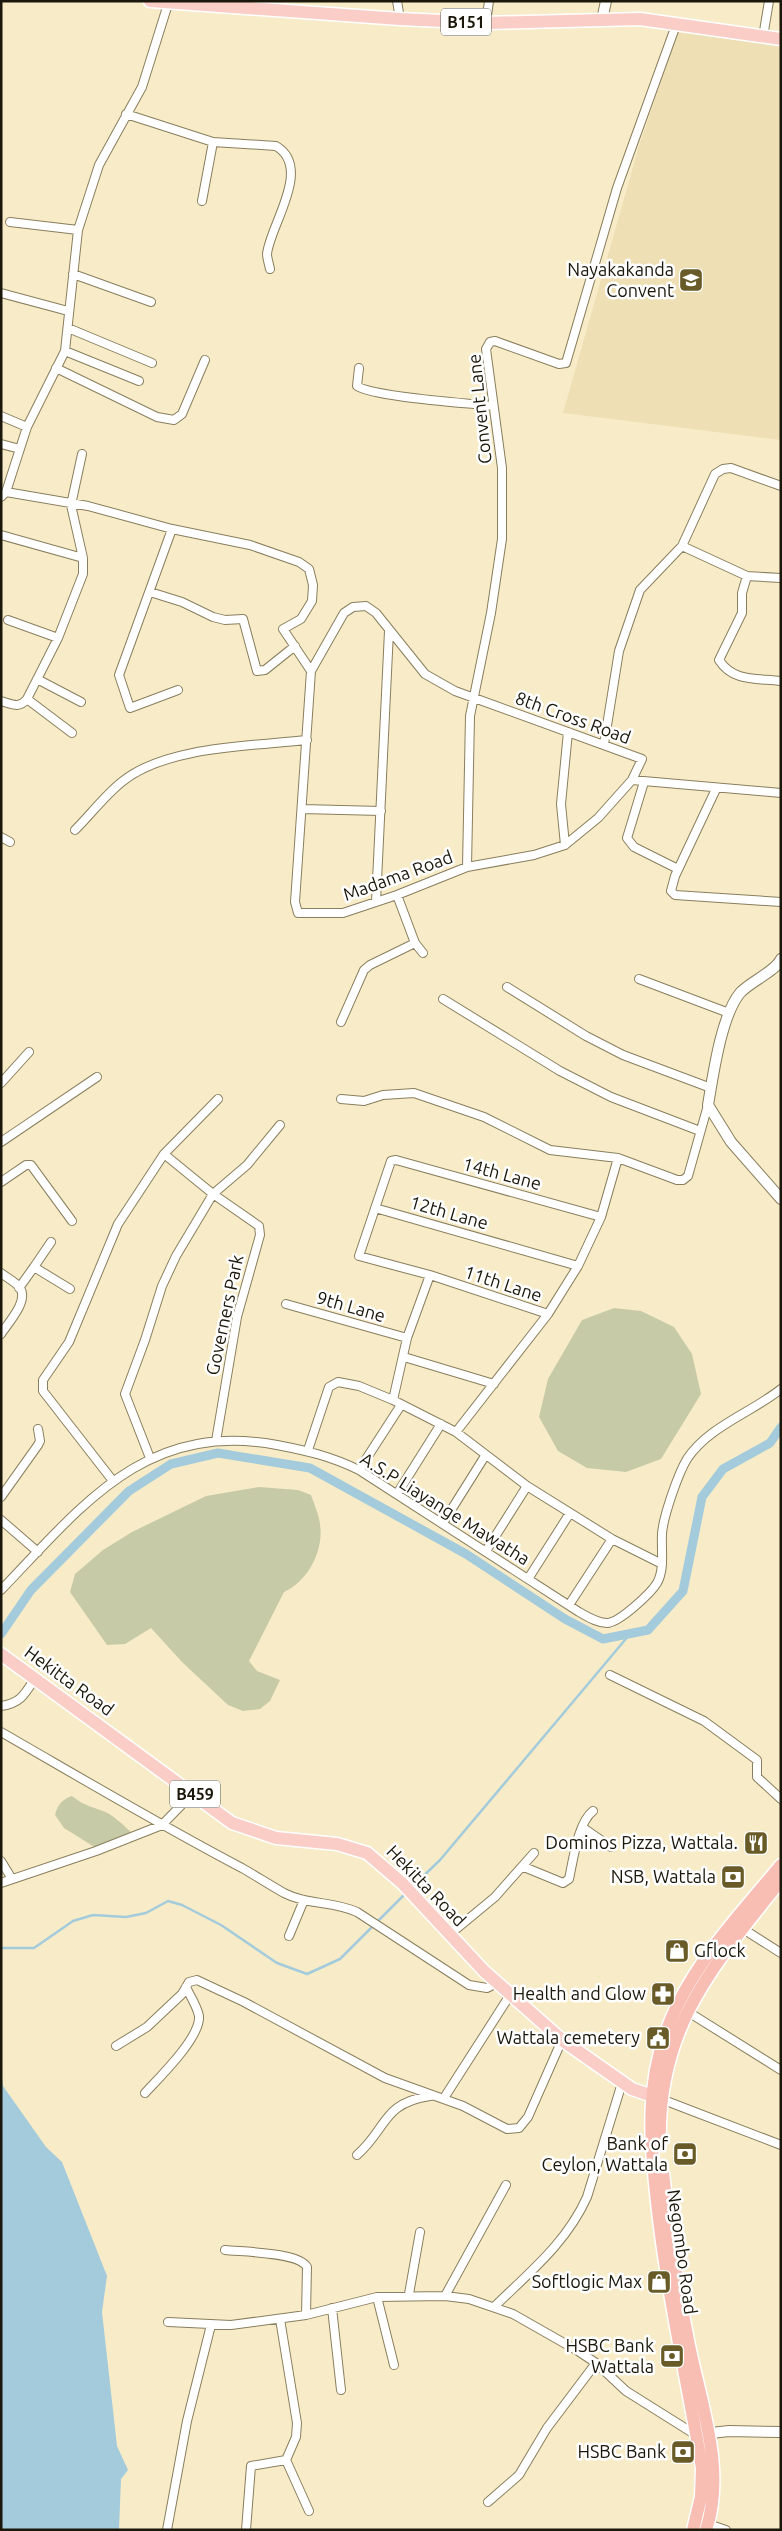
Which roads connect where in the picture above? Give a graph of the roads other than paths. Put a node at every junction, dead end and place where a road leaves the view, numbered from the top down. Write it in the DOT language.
graph roads {
  1 [pos="150,1"];
  2 [pos="397,1"];
  3 [pos="489,1"];
  4 [pos="606,1"];
  5 [pos="769,1"];
  6 [pos="168,4"];
  7 [pos="400,19"];
  8 [pos="602,20"];
  9 [pos="486,23"];
  10 [pos="676,25"];
  11 [pos="763,37"];
  12 [pos="781,39"];
  13 [pos="126,114"];
  14 [pos="213,142"];
  15 [pos="202,201"];
  16 [pos="10,222"];
  17 [pos="78,230"];
  18 [pos="270,269"];
  19 [pos="73,274"];
  20 [pos="1,293"];
  21 [pos="151,302"];
  22 [pos="68,311"];
  23 [pos="68,328"];
  24 [pos="65,350"];
  25 [pos="205,360"];
  26 [pos="152,363"];
  27 [pos="56,368"];
  28 [pos="359,368"];
  29 [pos="139,381"];
  30 [pos="493,406"];
  31 [pos="1,416"];
  32 [pos="27,427"];
  33 [pos="1,444"];
  34 [pos="20,449"];
  35 [pos="82,454"];
  36 [pos="781,486"];
  37 [pos="3,495"];
  38 [pos="72,505"];
  39 [pos="172,529"];
  40 [pos="1,536"];
  41 [pos="682,546"];
  42 [pos="83,558"];
  43 [pos="747,576"];
  44 [pos="781,578"];
  45 [pos="150,592"];
  46 [pos="8,620"];
  47 [pos="389,631"];
  48 [pos="58,638"];
  49 [pos="295,646"];
  50 [pos="311,671"];
  51 [pos="38,679"];
  52 [pos="781,681"];
  53 [pos="178,690"];
  54 [pos="472,696"];
  55 [pos="28,699"];
  56 [pos="1,701"];
  57 [pos="81,702"];
  58 [pos="568,732"];
  59 [pos="72,733"];
  60 [pos="307,740"];
  61 [pos="604,744"];
  62 [pos="632,780"];
  63 [pos="644,782"];
  64 [pos="716,789"];
  65 [pos="781,794"];
  66 [pos="302,809"];
  67 [pos="381,811"];
  68 [pos="75,830"];
  69 [pos="1,837"];
  70 [pos="10,842"];
  71 [pos="565,845"];
  72 [pos="467,867"];
  73 [pos="678,869"];
  74 [pos="397,895"];
  75 [pos="376,902"];
  76 [pos="781,902"];
  77 [pos="416,943"];
  78 [pos="423,953"];
  79 [pos="780,963"];
  80 [pos="640,979"];
  81 [pos="507,987"];
  82 [pos="443,999"];
  83 [pos="729,1013"];
  84 [pos="341,1022"];
  85 [pos="29,1052"];
  86 [pos="98,1077"];
  87 [pos="1,1083"];
  88 [pos="711,1088"];
  89 [pos="218,1099"];
  90 [pos="341,1099"];
  91 [pos="708,1105"];
  92 [pos="280,1125"];
  93 [pos="700,1131"];
  94 [pos="1,1142"];
  95 [pos="164,1154"];
  96 [pos="618,1158"];
  97 [pos="1,1182"];
  98 [pos="213,1194"];
  99 [pos="781,1199"];
  100 [pos="375,1208"];
  101 [pos="601,1217"];
  102 [pos="72,1221"];
  103 [pos="51,1242"];
  104 [pos="34,1266"];
  105 [pos="578,1266"];
  106 [pos="1,1273"];
  107 [pos="430,1275"];
  108 [pos="20,1288"];
  109 [pos="70,1290"];
  110 [pos="286,1304"];
  111 [pos="548,1314"];
  112 [pos="1,1334"];
  113 [pos="408,1338"];
  114 [pos="404,1357"];
  115 [pos="494,1384"];
  116 [pos="781,1389"];
  117 [pos="393,1400"];
  118 [pos="401,1405"];
  119 [pos="441,1424"];
  120 [pos="38,1430"];
  121 [pos="456,1432"];
  122 [pos="216,1441"];
  123 [pos="308,1450"];
  124 [pos="485,1456"];
  125 [pos="150,1458"];
  126 [pos="359,1470"];
  127 [pos="113,1481"];
  128 [pos="527,1486"];
  129 [pos="397,1494"];
  130 [pos="1,1498"];
  131 [pos="570,1513"];
  132 [pos="1,1520"];
  133 [pos="443,1523"];
  134 [pos="612,1539"];
  135 [pos="486,1551"];
  136 [pos="38,1552"];
  137 [pos="662,1564"];
  138 [pos="528,1579"];
  139 [pos="1,1590"];
  140 [pos="570,1605"];
  141 [pos="1,1654"];
  142 [pos="610,1675"];
  143 [pos="35,1678"];
  144 [pos="1,1706"];
  145 [pos="1,1732"];
  146 [pos="192,1793"];
  147 [pos="781,1799"];
  148 [pos="593,1811"];
  149 [pos="162,1824"];
  150 [pos="582,1827"];
  151 [pos="611,1847"];
  152 [pos="534,1853"];
  153 [pos="1,1861"];
  154 [pos="781,1865"];
  155 [pos="524,1867"];
  156 [pos="12,1879"];
  157 [pos="781,1880"];
  158 [pos="1,1883"];
  159 [pos="304,1900"];
  160 [pos="738,1926"];
  161 [pos="449,1935"];
  162 [pos="289,1936"];
  163 [pos="781,1953"];
  164 [pos="497,1982"];
  165 [pos="186,1987"];
  166 [pos="510,1995"];
  167 [pos="682,2007"];
  168 [pos="562,2040"];
  169 [pos="116,2046"];
  170 [pos="781,2070"];
  171 [pos="622,2082"];
  172 [pos="145,2093"];
  173 [pos="433,2096"];
  174 [pos="656,2097"];
  175 [pos="444,2098"];
  176 [pos="781,2144"];
  177 [pos="357,2154"];
  178 [pos="506,2185"];
  179 [pos="420,2232"];
  180 [pos="225,2250"];
  181 [pos="410,2294"];
  182 [pos="377,2296"];
  183 [pos="445,2296"];
  184 [pos="495,2306"];
  185 [pos="332,2308"];
  186 [pos="306,2315"];
  187 [pos="280,2319"];
  188 [pos="168,2322"];
  189 [pos="211,2325"];
  190 [pos="596,2363"];
  191 [pos="394,2365"];
  192 [pos="341,2390"];
  193 [pos="781,2432"];
  194 [pos="702,2434"];
  195 [pos="286,2460"];
  196 [pos="488,2502"];
  197 [pos="309,2511"];
  198 [pos="707,2527"];
  199 [pos="167,2530"];
  200 [pos="246,2530"];
  201 [pos="693,2530"];
  202 [pos="726,2530"];
  1 -- 6 [label="main road, B151"];
  2 -- 7 [label="street"];
  3 -- 9 [label="street"];
  4 -- 8 [label="street"];
  5 -- 11 [label="street"];
  6 -- 7 [label="main road, B151"];
  6 -- 13 [label="street"];
  7 -- 9 [label="main road, B151"];
  8 -- 9 [label="main road, B151"];
  8 -- 10 [label="main road, B151"];
  10 -- 11 [label="main road, B151"];
  10 -- 30 [label="street, Convent Lane"];
  11 -- 12 [label="main road, B151"];
  13 -- 14 [label="street"];
  13 -- 17 [label="street"];
  14 -- 15 [label="street"];
  14 -- 18 [label="street"];
  16 -- 17 [label="street"];
  17 -- 19 [label="street"];
  19 -- 21 [label="street"];
  19 -- 22 [label="street"];
  20 -- 22 [label="street"];
  22 -- 23 [label="street"];
  23 -- 24 [label="street"];
  23 -- 26 [label="street"];
  24 -- 27 [label="street"];
  24 -- 29 [label="street"];
  25 -- 27 [label="street"];
  27 -- 32 [label="street"];
  28 -- 30 [label="street"];
  30 -- 54 [label="street, Convent Lane"];
  31 -- 32 [label="street"];
  32 -- 34 [label="street"];
  33 -- 34 [label="street"];
  34 -- 37 [label="street"];
  35 -- 38 [label="street"];
  36 -- 41 [label="street"];
  37 -- 38 [label="street"];
  38 -- 39 [label="street"];
  38 -- 42 [label="street"];
  39 -- 45 [label="street"];
  39 -- 49 [label="street"];
  40 -- 42 [label="street"];
  41 -- 43 [label="street"];
  41 -- 61 [label="street"];
  42 -- 48 [label="street"];
  43 -- 44 [label="street"];
  43 -- 52 [label="street"];
  45 -- 49 [label="street"];
  45 -- 53 [label="street"];
  46 -- 48 [label="street"];
  47 -- 50 [label="street, 8th Cross Road"];
  47 -- 54 [label="street, 8th Cross Road"];
  47 -- 67 [label="street"];
  48 -- 51 [label="street"];
  49 -- 50 [label="street"];
  50 -- 60 [label="street, Madama Road"];
  51 -- 55 [label="street"];
  51 -- 57 [label="street"];
  54 -- 58 [label="street, 8th Cross Road"];
  54 -- 72 [label="street, Convent Lane"];
  55 -- 56 [label="street"];
  55 -- 59 [label="street"];
  58 -- 61 [label="street, 8th Cross Road"];
  58 -- 71 [label="street"];
  60 -- 66 [label="street, Madama Road"];
  60 -- 68 [label="street"];
  61 -- 62 [label="street, 8th Cross Road"];
  62 -- 63 [label="street"];
  62 -- 71 [label="street, Madama Road"];
  63 -- 64 [label="street"];
  63 -- 73 [label="street"];
  64 -- 65 [label="street"];
  64 -- 73 [label="street"];
  66 -- 67 [label="street"];
  66 -- 75 [label="street, Madama Road"];
  67 -- 75 [label="street"];
  69 -- 70 [label="street"];
  71 -- 72 [label="street, Madama Road"];
  72 -- 74 [label="street, Madama Road"];
  73 -- 76 [label="street"];
  74 -- 75 [label="street, Madama Road"];
  74 -- 77 [label="street"];
  77 -- 78 [label="street"];
  77 -- 84 [label="street"];
  79 -- 83 [label="street"];
  80 -- 83 [label="street"];
  81 -- 88 [label="street"];
  82 -- 93 [label="street"];
  83 -- 88 [label="street"];
  85 -- 87 [label="street"];
  86 -- 94 [label="street"];
  88 -- 91 [label="street"];
  89 -- 95 [label="street"];
  90 -- 96 [label="street"];
  91 -- 93 [label="street"];
  91 -- 99 [label="street"];
  92 -- 98 [label="street"];
  93 -- 96 [label="street"];
  95 -- 98 [label="street, Governers Park"];
  95 -- 127 [label="street"];
  96 -- 101 [label="street"];
  97 -- 102 [label="street"];
  98 -- 122 [label="street, Governers Park"];
  98 -- 125 [label="street"];
  100 -- 101 [label="street, 14th Lane"];
  100 -- 105 [label="street, 12th Lane"];
  100 -- 107 [label="street"];
  101 -- 105 [label="street"];
  103 -- 104 [label="street"];
  104 -- 108 [label="street"];
  104 -- 109 [label="street"];
  105 -- 111 [label="street"];
  106 -- 108 [label="street"];
  107 -- 111 [label="street, 11th Lane"];
  107 -- 113 [label="street"];
  108 -- 112 [label="street"];
  110 -- 113 [label="street, 9th Lane"];
  111 -- 115 [label="street, 11th Lane"];
  113 -- 114 [label="street"];
  114 -- 115 [label="street"];
  114 -- 117 [label="street"];
  115 -- 121 [label="street, 11th Lane"];
  116 -- 137 [label="street, A.S.P Liayange Mawatha"];
  117 -- 118 [label="street"];
  117 -- 123 [label="street"];
  118 -- 119 [label="street"];
  118 -- 126 [label="street"];
  119 -- 121 [label="street"];
  119 -- 129 [label="street"];
  120 -- 130 [label="street"];
  121 -- 124 [label="street"];
  122 -- 123 [label="street, A.S.P Liayange Mawatha"];
  122 -- 125 [label="street, A.S.P Liayange Mawatha"];
  123 -- 126 [label="street, A.S.P Liayange Mawatha"];
  124 -- 128 [label="street"];
  124 -- 133 [label="street"];
  125 -- 127 [label="street, A.S.P Liayange Mawatha"];
  126 -- 129 [label="street, A.S.P Liayange Mawatha"];
  127 -- 136 [label="street, A.S.P Liayange Mawatha"];
  128 -- 131 [label="street"];
  128 -- 135 [label="street"];
  129 -- 133 [label="street, A.S.P Liayange Mawatha"];
  131 -- 134 [label="street"];
  131 -- 138 [label="street"];
  132 -- 136 [label="street"];
  133 -- 135 [label="street, A.S.P Liayange Mawatha"];
  134 -- 137 [label="street"];
  134 -- 140 [label="street"];
  135 -- 138 [label="street, A.S.P Liayange Mawatha"];
  136 -- 139 [label="street, A.S.P Liayange Mawatha"];
  137 -- 140 [label="street, A.S.P Liayange Mawatha"];
  138 -- 140 [label="street, A.S.P Liayange Mawatha"];
  141 -- 143 [label="main road, Hekitta Road / B459"];
  142 -- 147 [label="street"];
  143 -- 144 [label="street"];
  143 -- 146 [label="main road, Hekitta Road / B459"];
  145 -- 149 [label="street"];
  146 -- 149 [label="street"];
  146 -- 161 [label="main road, Hekitta Road / B459"];
  148 -- 150 [label="street"];
  149 -- 156 [label="street"];
  149 -- 159 [label="street"];
  150 -- 151 [label="street"];
  150 -- 155 [label="street"];
  152 -- 155 [label="street"];
  153 -- 156 [label="street"];
  154 -- 160 [label="highway, Negombo Road"];
  155 -- 161 [label="street"];
  156 -- 158 [label="street"];
  157 -- 160 [label="highway, Negombo Road"];
  159 -- 162 [label="street"];
  159 -- 164 [label="street"];
  160 -- 163 [label="street"];
  160 -- 167 [label="highway, Negombo Road"];
  161 -- 164 [label="main road, Hekitta Road / B459"];
  164 -- 166 [label="main road, Hekitta Road / B459"];
  165 -- 169 [label="street"];
  165 -- 172 [label="street"];
  165 -- 173 [label="street"];
  166 -- 168 [label="main road, Hekitta Road / B459"];
  166 -- 175 [label="street"];
  167 -- 170 [label="street"];
  167 -- 174 [label="highway, Negombo Road"];
  168 -- 171 [label="main road, Hekitta Road / B459"];
  168 -- 175 [label="street"];
  171 -- 174 [label="main road, Hekitta Road / B459"];
  171 -- 184 [label="street"];
  173 -- 175 [label="street"];
  173 -- 177 [label="street"];
  174 -- 176 [label="street"];
  174 -- 194 [label="highway, Negombo Road"];
  178 -- 183 [label="street"];
  179 -- 181 [label="street"];
  180 -- 186 [label="street"];
  181 -- 182 [label="street"];
  181 -- 183 [label="street"];
  182 -- 185 [label="street"];
  182 -- 191 [label="street"];
  183 -- 184 [label="street"];
  184 -- 190 [label="street"];
  185 -- 186 [label="street"];
  185 -- 192 [label="street"];
  186 -- 187 [label="street"];
  187 -- 189 [label="street"];
  187 -- 195 [label="street"];
  188 -- 189 [label="street"];
  189 -- 199 [label="street"];
  190 -- 194 [label="street"];
  190 -- 196 [label="street"];
  193 -- 194 [label="street"];
  194 -- 198 [label="highway, Negombo Road"];
  194 -- 201 [label="highway, Negombo Road"];
  195 -- 197 [label="street"];
  195 -- 200 [label="street"];
  198 -- 202 [label="street"];
}
